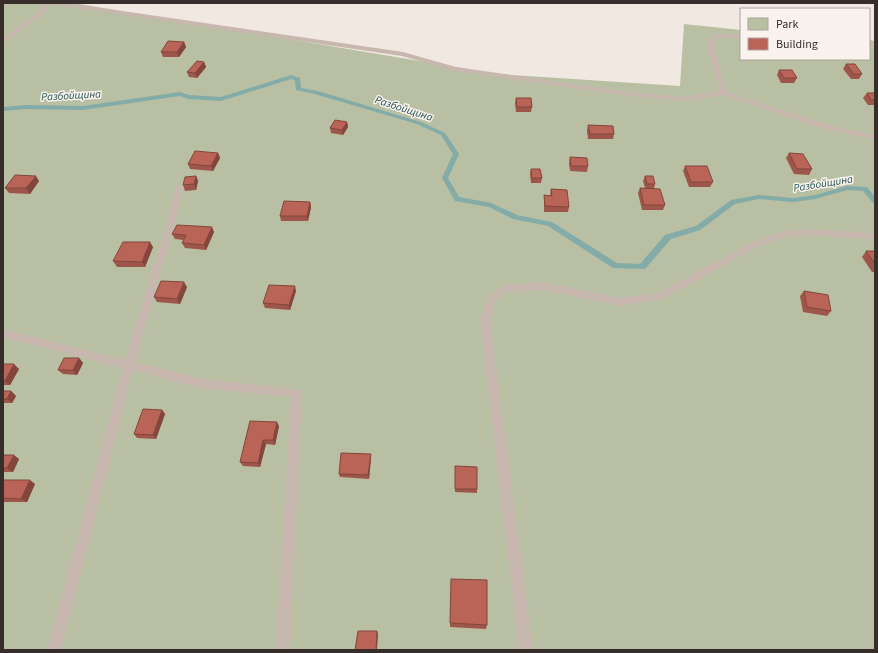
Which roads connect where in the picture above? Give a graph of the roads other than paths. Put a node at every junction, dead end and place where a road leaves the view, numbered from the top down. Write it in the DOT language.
graph roads {
  1 [pos="47,3"];
  2 [pos="56,3"];
  3 [pos="740,36"];
  4 [pos="3,40"];
  5 [pos="724,93"];
  6 [pos="875,137"];
  7 [pos="180,187"];
  8 [pos="875,236"];
  9 [pos="3,333"];
  10 [pos="129,364"];
  11 [pos="54,650"];
  12 [pos="283,650"];
  13 [pos="526,650"];
  1 -- 4 [label="lane"];
  2 -- 5 [label="lane"];
  3 -- 5 [label="lane"];
  5 -- 6 [label="lane"];
  7 -- 10 [label="lane"];
  8 -- 13 [label="lane"];
  9 -- 10 [label="lane"];
  10 -- 11 [label="lane"];
  10 -- 12 [label="lane"];
}
